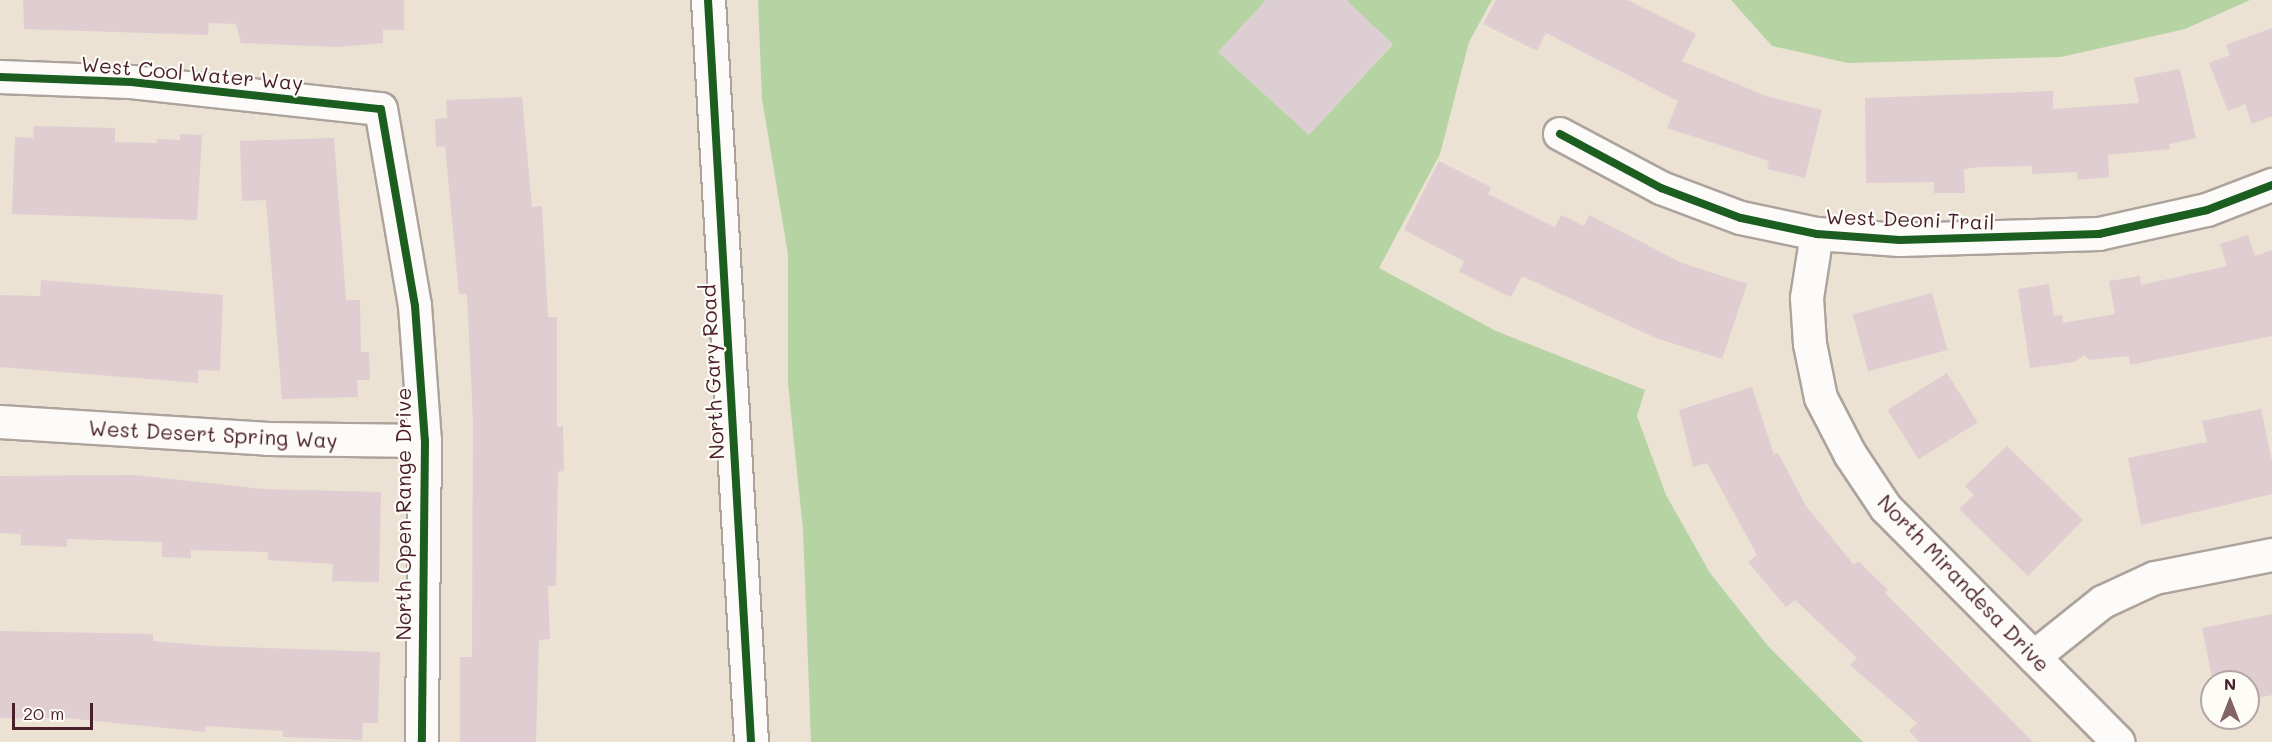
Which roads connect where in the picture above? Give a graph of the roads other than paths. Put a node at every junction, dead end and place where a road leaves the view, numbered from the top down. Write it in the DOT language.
graph roads {
  1 [pos="708,0"];
  2 [pos="0,77"];
  3 [pos="381,109"];
  4 [pos="1560,134"];
  5 [pos="2272,185"];
  6 [pos="1817,234"];
  7 [pos="0,422"];
  8 [pos="425,441"];
  9 [pos="2272,555"];
  10 [pos="2034,657"];
  11 [pos="422,742"];
  12 [pos="751,742"];
  13 [pos="2118,742"];
  1 -- 12 [label="main road, North Gary Road"];
  2 -- 3 [label="street, West Cool Water Way"];
  3 -- 8 [label="street, North Open Range Drive"];
  4 -- 6 [label="street, West Deoni Trail"];
  5 -- 6 [label="street, West Deoni Trail"];
  6 -- 10 [label="street, North Mirandesa Drive"];
  7 -- 8 [label="street, West Desert Spring Way"];
  8 -- 11 [label="street, North Open Range Drive"];
  9 -- 10 [label="street"];
  10 -- 13 [label="street, North Mirandesa Drive"];
}
